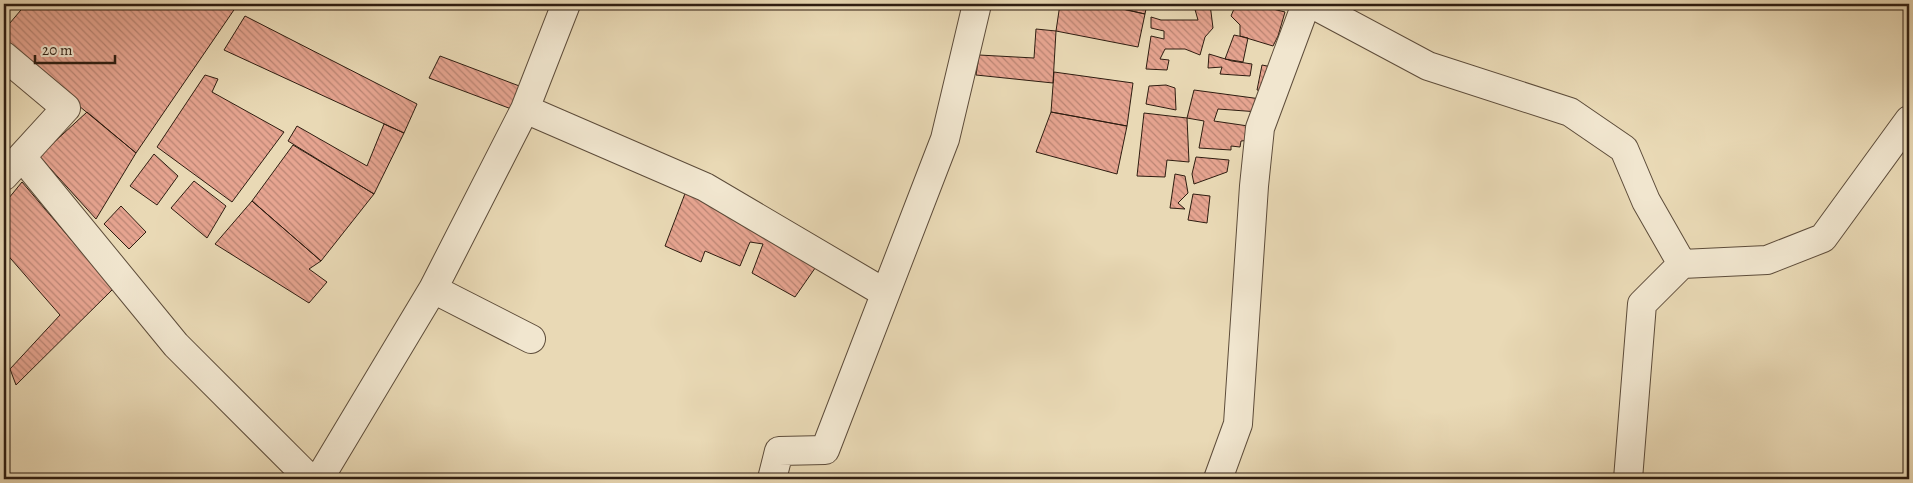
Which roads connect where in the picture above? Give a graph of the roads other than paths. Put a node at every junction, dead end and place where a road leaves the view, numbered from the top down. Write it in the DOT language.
graph roads {
  1 [pos="566,4"];
  2 [pos="977,4"];
  3 [pos="1306,4"];
  4 [pos="1312,4"];
  5 [pos="4,56"];
  6 [pos="525,109"];
  7 [pos="1909,120"];
  8 [pos="13,167"];
  9 [pos="1682,264"];
  10 [pos="433,289"];
  11 [pos="885,293"];
  12 [pos="531,339"];
  13 [pos="310,479"];
  14 [pos="319,479"];
  15 [pos="772,479"];
  16 [pos="1218,479"];
  17 [pos="1628,479"];
  1 -- 6 [label="street"];
  2 -- 11 [label="street"];
  3 -- 16 [label="street"];
  4 -- 9 [label="street"];
  5 -- 8 [label="street"];
  6 -- 10 [label="street"];
  6 -- 11 [label="street"];
  7 -- 9 [label="street"];
  8 -- 13 [label="street"];
  9 -- 17 [label="street"];
  10 -- 12 [label="street"];
  10 -- 14 [label="street"];
  11 -- 15 [label="street"];
}
